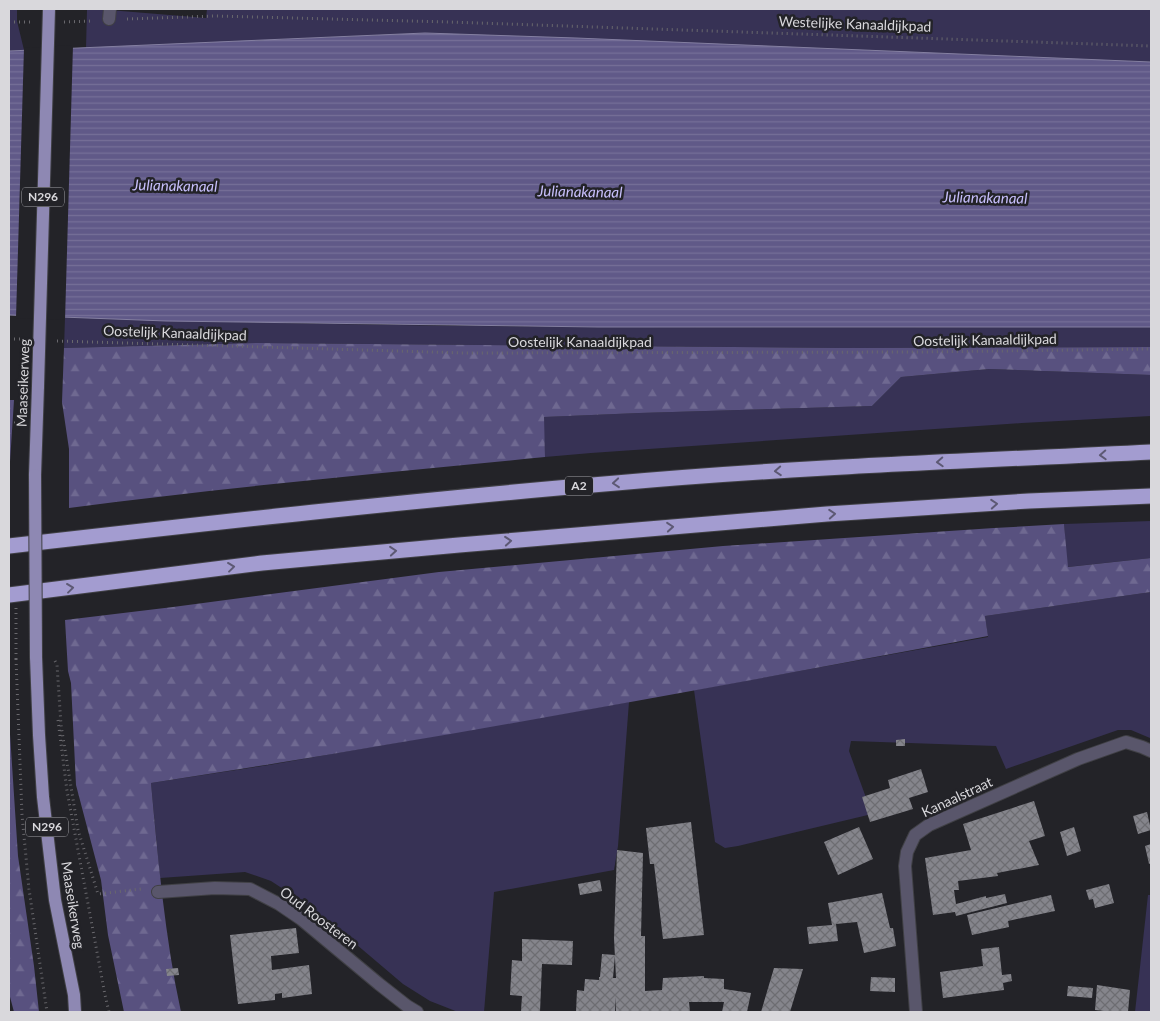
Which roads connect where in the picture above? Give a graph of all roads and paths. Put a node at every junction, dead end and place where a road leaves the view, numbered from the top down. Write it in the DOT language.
graph roads {
  1 [pos="49,9"];
  2 [pos="109,14"];
  3 [pos="1151,46"];
  4 [pos="9,339"];
  5 [pos="28,340"];
  6 [pos="57,341"];
  7 [pos="1151,348"];
  8 [pos="9,423"];
  9 [pos="18,423"];
  10 [pos="1151,452"];
  11 [pos="1151,496"];
  12 [pos="9,546"];
  13 [pos="9,595"];
  14 [pos="55,656"];
  15 [pos="16,659"];
  16 [pos="55,661"];
  17 [pos="1151,751"];
  18 [pos="142,889"];
  19 [pos="158,892"];
  20 [pos="74,995"];
  21 [pos="47,1012"];
  22 [pos="75,1012"];
  23 [pos="81,1012"];
  24 [pos="109,1012"];
  25 [pos="417,1012"];
  26 [pos="916,1012"];
  1 -- 20 [label="main road, Maaseikerweg / N296, bridge"];
  2 -- 3 [label="path, Westelijke Kanaaldijkpad"];
  4 -- 5 [label="path"];
  6 -- 7 [label="path, Oostelijk Kanaaldijkpad"];
  8 -- 9 [label="path"];
  10 -- 12 [label="highway, A2, one-way"];
  13 -- 11 [label="highway, one-way"];
  14 -- 16 [label="path, Maaseikerweg"];
  15 -- 21 [label="path"];
  16 -- 18 [label="path"];
  16 -- 24 [label="path, Maaseikerweg"];
  17 -- 26 [label="street, Kanaalstraat"];
  19 -- 25 [label="street, Oud Roosteren"];
  20 -- 22 [label="main road, Maaseikerweg / N296"];
  20 -- 23 [label="main road, Maaseikerweg / N296"];
}
